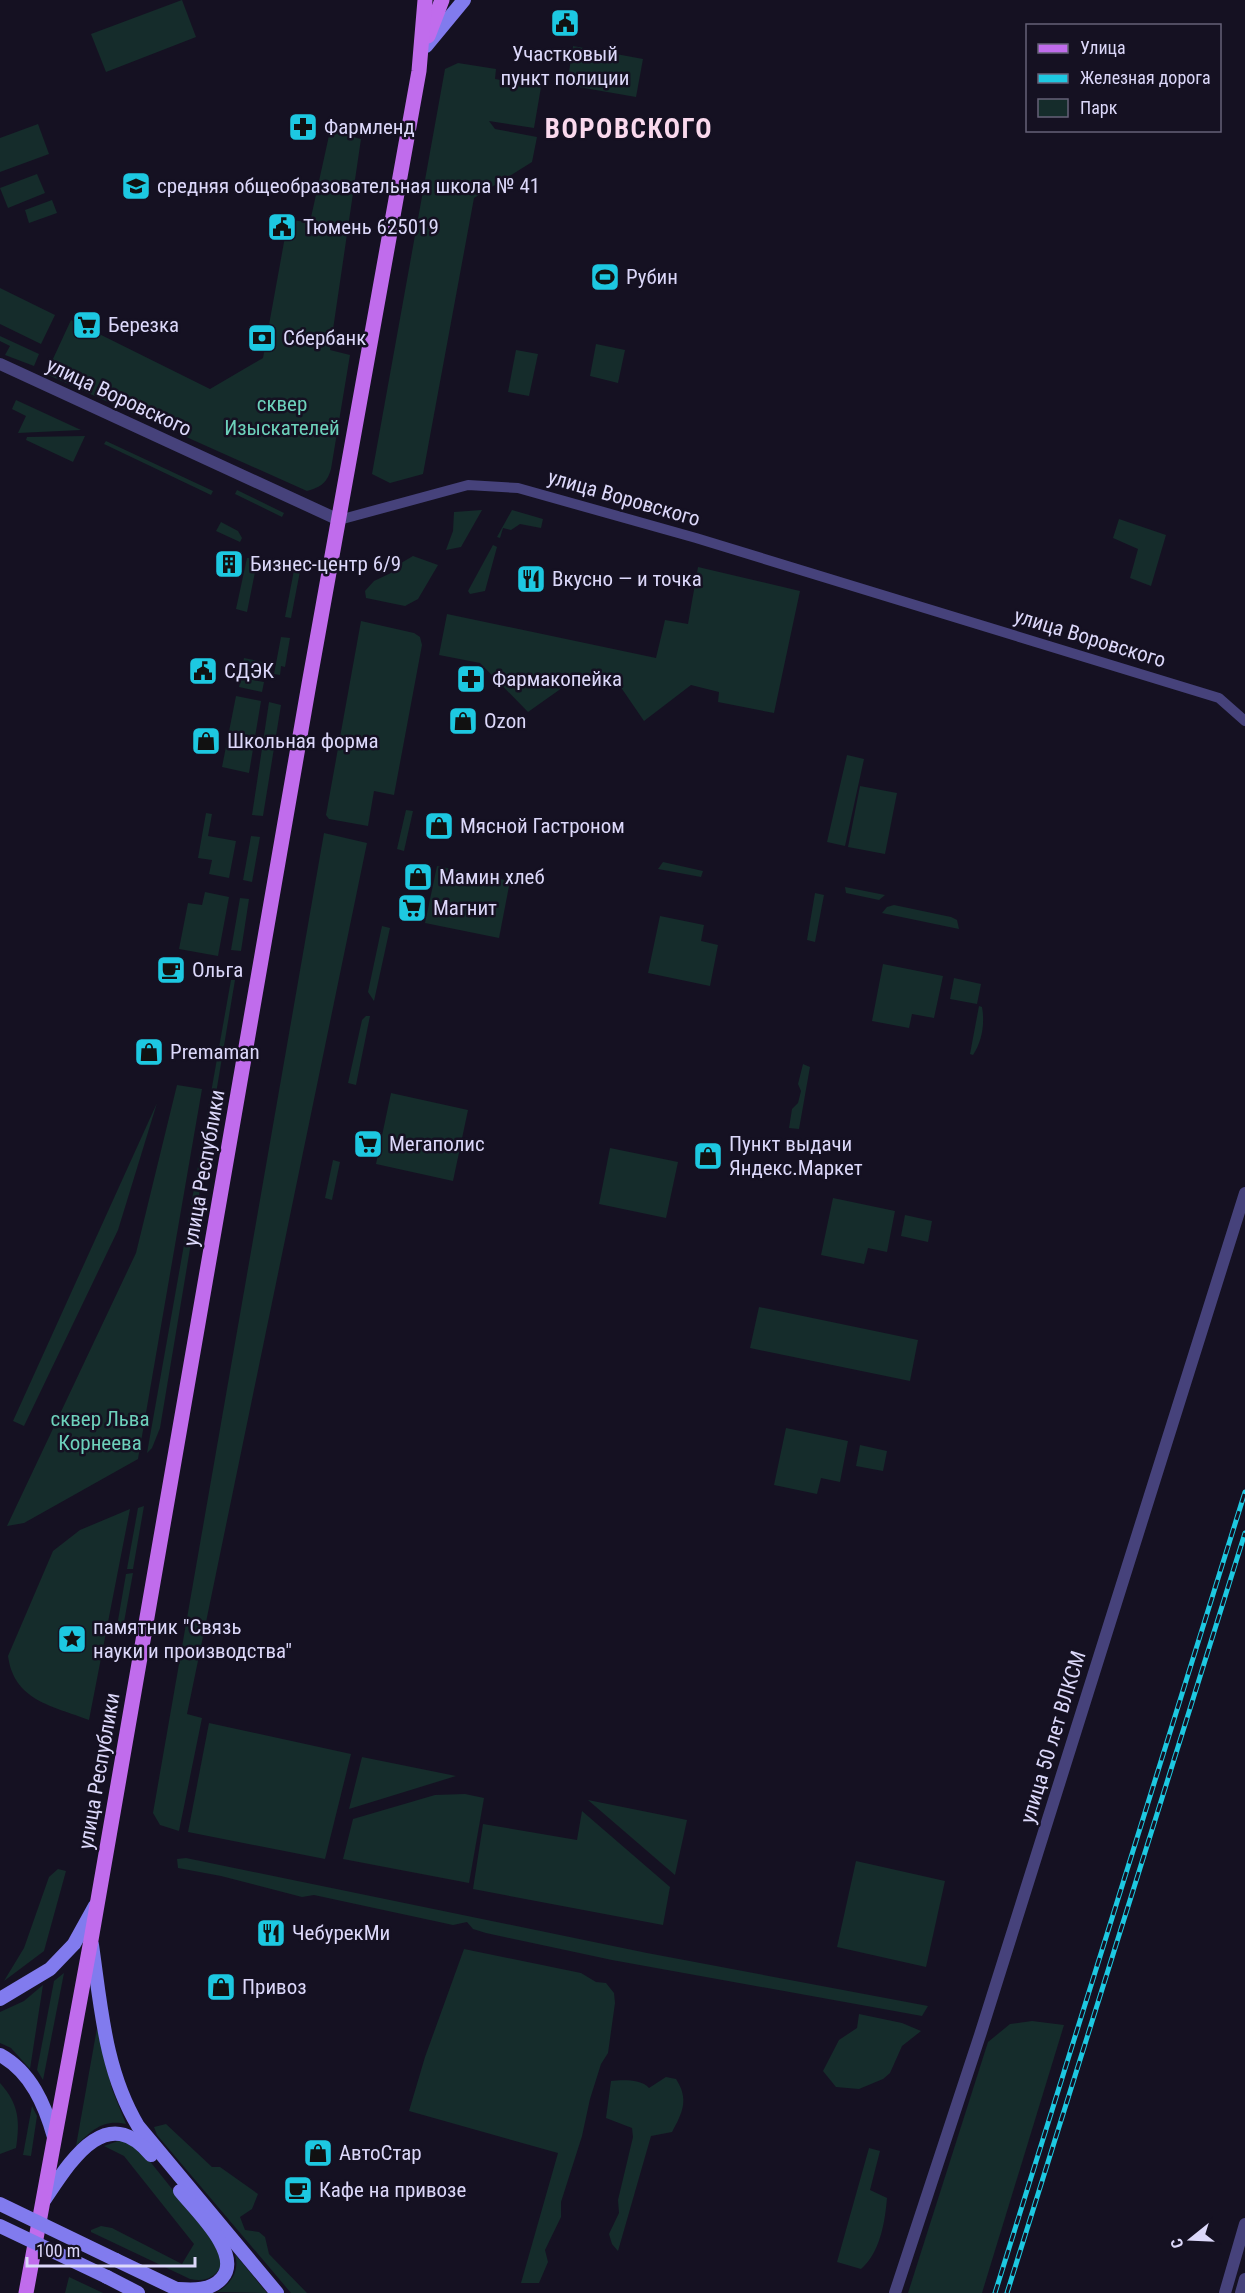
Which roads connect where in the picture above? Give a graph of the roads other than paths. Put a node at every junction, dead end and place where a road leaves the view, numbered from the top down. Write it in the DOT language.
graph roads {
  1 [pos="425,0"];
  2 [pos="442,0"];
  3 [pos="465,0"];
  4 [pos="423,50"];
  5 [pos="0,364"];
  6 [pos="339,520"];
  7 [pos="1245,721"];
  8 [pos="1245,1193"];
  9 [pos="97,1902"];
  10 [pos="91,1940"];
  11 [pos="0,1999"];
  12 [pos="0,2055"];
  13 [pos="54,2138"];
  14 [pos="45,2199"];
  15 [pos="0,2204"];
  16 [pos="1245,2224"];
  17 [pos="0,2226"];
  18 [pos="1245,2279"];
  19 [pos="181,2291"];
  20 [pos="26,2293"];
  21 [pos="138,2293"];
  22 [pos="277,2293"];
  23 [pos="895,2293"];
  24 [pos="1225,2293"];
  25 [pos="1241,2293"];
  1 -- 4 [label="main road, улица Республики"];
  2 -- 4 [label="main road, улица Республики"];
  3 -- 4 [label="main road"];
  4 -- 6 [label="main road, улица Республики"];
  5 -- 6 [label="street, улица Воровского"];
  6 -- 7 [label="street, улица Воровского"];
  6 -- 9 [label="main road, улица Республики"];
  8 -- 23 [label="street, улица 50 лет ВЛКСМ"];
  9 -- 10 [label="main road, улица Республики"];
  9 -- 11 [label="main road"];
  10 -- 13 [label="main road, улица Республики"];
  10 -- 22 [label="main road"];
  12 -- 13 [label="main road"];
  13 -- 14 [label="main road, улица Республики"];
  14 -- 19 [label="main road"];
  14 -- 20 [label="main road, улица Республики"];
  15 -- 19 [label="main road, bridge"];
  16 -- 24 [label="street"];
  17 -- 21 [label="main road, bridge"];
  18 -- 25 [label="street"];
}
